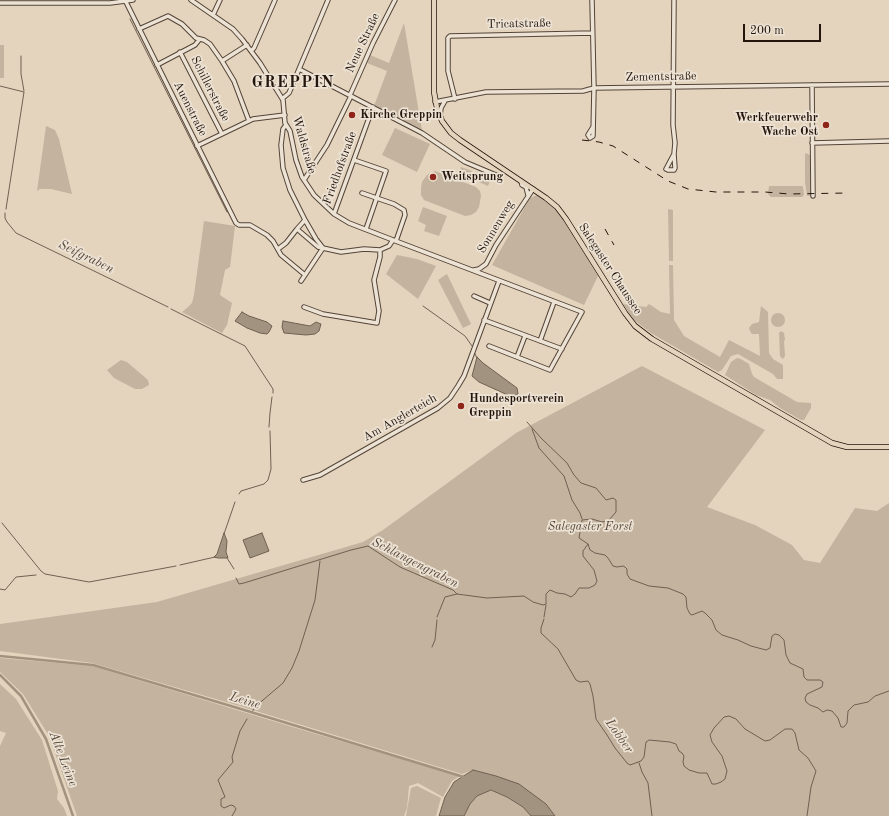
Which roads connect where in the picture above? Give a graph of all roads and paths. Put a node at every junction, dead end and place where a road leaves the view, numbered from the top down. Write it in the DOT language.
graph roads {
  1 [pos="133,0"];
  2 [pos="191,0"];
  3 [pos="220,0"];
  4 [pos="275,0"];
  5 [pos="328,0"];
  6 [pos="395,0"];
  7 [pos="434,0"];
  8 [pos="592,0"];
  9 [pos="674,0"];
  10 [pos="126,2"];
  11 [pos="0,3"];
  12 [pos="213,15"];
  13 [pos="139,30"];
  14 [pos="592,33"];
  15 [pos="199,40"];
  16 [pos="246,45"];
  17 [pos="251,51"];
  18 [pos="180,52"];
  19 [pos="222,61"];
  20 [pos="157,64"];
  21 [pos="299,69"];
  22 [pos="889,84"];
  23 [pos="812,85"];
  24 [pos="673,87"];
  25 [pos="594,88"];
  26 [pos="351,96"];
  27 [pos="283,98"];
  28 [pos="455,99"];
  29 [pos="445,101"];
  30 [pos="435,102"];
  31 [pos="372,107"];
  32 [pos="285,115"];
  33 [pos="440,117"];
  34 [pos="249,121"];
  35 [pos="286,125"];
  36 [pos="593,127"];
  37 [pos="222,134"];
  38 [pos="889,141"];
  39 [pos="812,143"];
  40 [pos="198,146"];
  41 [pos="674,154"];
  42 [pos="354,160"];
  43 [pos="496,175"];
  44 [pos="304,180"];
  45 [pos="521,181"];
  46 [pos="533,189"];
  47 [pos="362,193"];
  48 [pos="528,195"];
  49 [pos="813,195"];
  50 [pos="377,198"];
  51 [pos="334,214"];
  52 [pos="305,220"];
  53 [pos="366,229"];
  54 [pos="296,230"];
  55 [pos="394,241"];
  56 [pos="324,248"];
  57 [pos="278,249"];
  58 [pos="380,250"];
  59 [pos="485,265"];
  60 [pos="473,270"];
  61 [pos="483,274"];
  62 [pos="304,275"];
  63 [pos="301,281"];
  64 [pos="498,281"];
  65 [pos="474,296"];
  66 [pos="554,302"];
  67 [pos="490,303"];
  68 [pos="304,307"];
  69 [pos="484,320"];
  70 [pos="525,336"];
  71 [pos="540,341"];
  72 [pos="489,346"];
  73 [pos="562,349"];
  74 [pos="517,357"];
  75 [pos="889,447"];
  76 [pos="303,480"];
  1 -- 10 [label="street"];
  2 -- 12 [label="street"];
  3 -- 12 [label="street"];
  4 -- 17 [label="street"];
  5 -- 21 [label="street"];
  6 -- 26 [label="street, Neue Straße"];
  7 -- 30 [label="main road, Salegaster Chaussee"];
  8 -- 14 [label="street"];
  9 -- 24 [label="street"];
  10 -- 11 [label="street"];
  10 -- 13 [label="street, Auenstraße"];
  12 -- 16 [label="street"];
  13 -- 15 [label="street"];
  13 -- 20 [label="street, Auenstraße"];
  14 -- 25 [label="street"];
  14 -- 28 [label="street, Tricatstraße"];
  15 -- 18 [label="street"];
  15 -- 19 [label="street"];
  16 -- 17 [label="street"];
  16 -- 19 [label="street"];
  17 -- 27 [label="street"];
  18 -- 20 [label="street"];
  18 -- 37 [label="street, Schillerstraße"];
  19 -- 34 [label="street"];
  20 -- 40 [label="street, Auenstraße"];
  21 -- 26 [label="street"];
  21 -- 27 [label="street"];
  22 -- 23 [label="street, Zementstraße"];
  23 -- 24 [label="street, Zementstraße"];
  23 -- 39 [label="street"];
  24 -- 25 [label="street, Zementstraße"];
  24 -- 41 [label="street"];
  25 -- 28 [label="street, Zementstraße"];
  25 -- 36 [label="street"];
  26 -- 31 [label="street"];
  26 -- 44 [label="street, Neue Straße"];
  27 -- 32 [label="street, Waldstraße"];
  28 -- 29 [label="street, Zementstraße"];
  29 -- 30 [label="street, Zementstraße"];
  29 -- 33 [label="street"];
  30 -- 33 [label="main road, Salegaster Chaussee"];
  31 -- 42 [label="street, Friedhofstraße"];
  31 -- 43 [label="street"];
  32 -- 34 [label="street"];
  32 -- 35 [label="street, Waldstraße"];
  33 -- 45 [label="main road, Salegaster Chaussee"];
  34 -- 37 [label="street"];
  35 -- 44 [label="street, Waldstraße"];
  35 -- 52 [label="street"];
  37 -- 40 [label="street"];
  38 -- 39 [label="street"];
  39 -- 49 [label="street"];
  40 -- 57 [label="street, Auenstraße"];
  42 -- 50 [label="street"];
  42 -- 51 [label="street, Friedhofstraße"];
  44 -- 51 [label="street, Waldstraße"];
  45 -- 46 [label="main road, Salegaster Chaussee"];
  45 -- 48 [label="street"];
  46 -- 48 [label="street, Sonnenweg"];
  46 -- 75 [label="main road, Salegaster Chaussee"];
  47 -- 50 [label="street"];
  48 -- 59 [label="street, Sonnenweg"];
  50 -- 53 [label="street"];
  50 -- 55 [label="street"];
  51 -- 53 [label="street, Waldstraße"];
  52 -- 54 [label="street"];
  52 -- 56 [label="street"];
  53 -- 55 [label="street, Waldstraße"];
  54 -- 56 [label="street"];
  54 -- 57 [label="street"];
  55 -- 58 [label="street"];
  55 -- 60 [label="street, Waldstraße"];
  56 -- 58 [label="street"];
  56 -- 62 [label="street"];
  57 -- 62 [label="street"];
  58 -- 68 [label="street"];
  59 -- 60 [label="street, Sonnenweg"];
  59 -- 61 [label="street"];
  60 -- 61 [label="street, Waldstraße"];
  61 -- 64 [label="street, Waldstraße"];
  62 -- 63 [label="street"];
  64 -- 66 [label="street, Waldstraße"];
  64 -- 67 [label="street, Am Anglerteich"];
  65 -- 67 [label="street"];
  66 -- 71 [label="street"];
  66 -- 73 [label="street, Waldstraße"];
  67 -- 69 [label="street, Am Anglerteich"];
  69 -- 70 [label="street"];
  69 -- 76 [label="street, Am Anglerteich"];
  70 -- 71 [label="street"];
  70 -- 74 [label="street"];
  71 -- 73 [label="street"];
  72 -- 74 [label="street"];
  73 -- 74 [label="street"];
}
